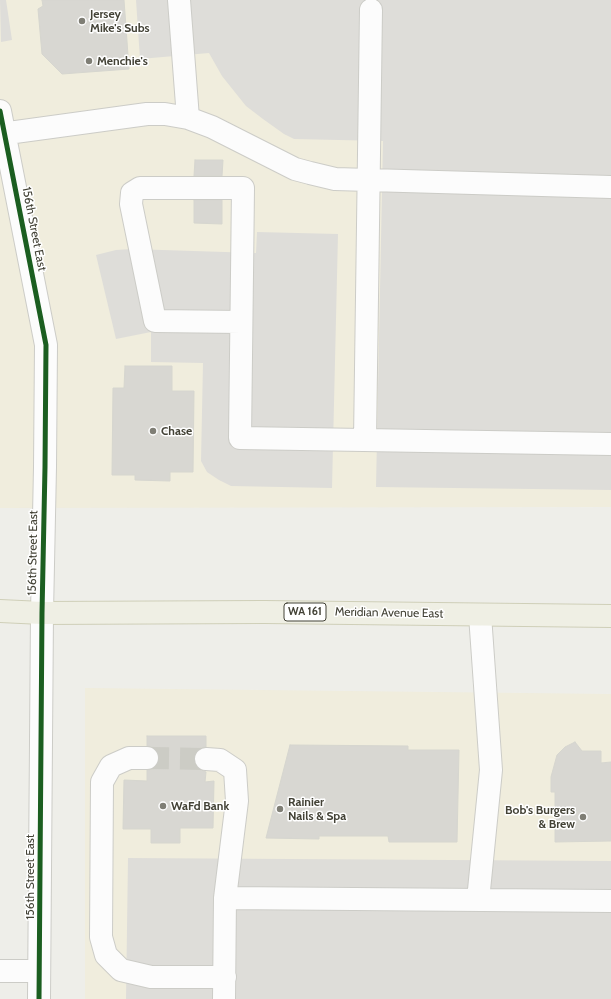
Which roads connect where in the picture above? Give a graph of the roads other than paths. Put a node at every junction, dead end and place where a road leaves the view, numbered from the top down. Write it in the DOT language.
graph roads {
  1 [pos="179,0"];
  2 [pos="371,10"];
  3 [pos="0,111"];
  4 [pos="188,118"];
  5 [pos="2,133"];
  6 [pos="369,180"];
  7 [pos="611,187"];
  8 [pos="242,322"];
  9 [pos="365,440"];
  10 [pos="611,444"];
  11 [pos="0,612"];
  12 [pos="42,613"];
  13 [pos="480,614"];
  14 [pos="611,616"];
  15 [pos="147,758"];
  16 [pos="206,759"];
  17 [pos="225,898"];
  18 [pos="478,900"];
  19 [pos="611,901"];
  20 [pos="0,971"];
  21 [pos="40,971"];
  22 [pos="225,977"];
  23 [pos="39,999"];
  24 [pos="224,999"];
  1 -- 4 [label="street"];
  2 -- 6 [label="street"];
  3 -- 5 [label="street, 156th Street East"];
  4 -- 5 [label="street"];
  4 -- 6 [label="street"];
  5 -- 12 [label="street, 156th Street East"];
  6 -- 7 [label="street"];
  6 -- 9 [label="street"];
  8 -- 8 [label="street"];
  8 -- 9 [label="street"];
  9 -- 10 [label="street"];
  11 -- 12 [label="main road, Meridian Avenue East / WA 161"];
  12 -- 13 [label="main road, Meridian Avenue East / WA 161"];
  12 -- 21 [label="street, 156th Street East"];
  13 -- 14 [label="main road, Meridian Avenue East / WA 161"];
  13 -- 18 [label="street"];
  15 -- 22 [label="street"];
  16 -- 17 [label="street"];
  17 -- 18 [label="street"];
  17 -- 22 [label="street"];
  18 -- 19 [label="street"];
  20 -- 21 [label="street"];
  21 -- 23 [label="street, 156th Street East"];
  22 -- 24 [label="street"];
}
